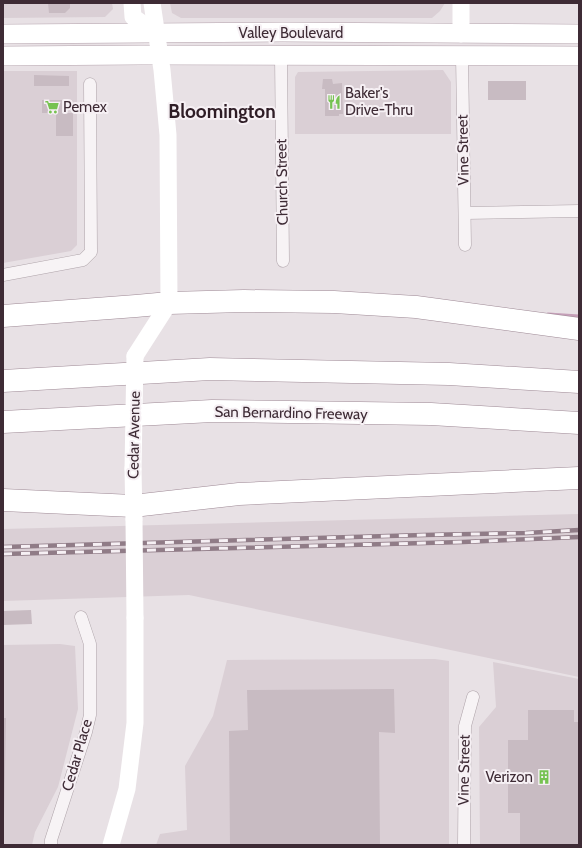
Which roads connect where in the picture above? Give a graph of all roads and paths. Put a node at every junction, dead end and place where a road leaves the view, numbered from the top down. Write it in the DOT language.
graph roads {
  1 [pos="132,3"];
  2 [pos="152,3"];
  3 [pos="461,3"];
  4 [pos="156,33"];
  5 [pos="3,34"];
  6 [pos="461,34"];
  7 [pos="579,34"];
  8 [pos="160,55"];
  9 [pos="3,56"];
  10 [pos="281,56"];
  11 [pos="462,56"];
  12 [pos="579,56"];
  13 [pos="90,84"];
  14 [pos="579,211"];
  15 [pos="465,213"];
  16 [pos="465,245"];
  17 [pos="283,261"];
  18 [pos="3,275"];
  19 [pos="169,303"];
  20 [pos="3,316"];
  21 [pos="579,329"];
  22 [pos="3,381"];
  23 [pos="579,382"];
  24 [pos="3,422"];
  25 [pos="579,424"];
  26 [pos="579,478"];
  27 [pos="3,500"];
  28 [pos="134,513"];
  29 [pos="81,616"];
  30 [pos="473,697"];
  31 [pos="51,845"];
  32 [pos="111,845"];
  33 [pos="464,845"];
  1 -- 4 [label="main road"];
  2 -- 4 [label="main road"];
  3 -- 6 [label="main road"];
  4 -- 5 [label="main road, Valley Boulevard"];
  4 -- 6 [label="main road, Valley Boulevard"];
  4 -- 8 [label="main road"];
  6 -- 7 [label="main road, Valley Boulevard"];
  8 -- 9 [label="main road, Valley Boulevard"];
  8 -- 10 [label="main road, Valley Boulevard"];
  8 -- 19 [label="main road"];
  10 -- 11 [label="main road, Valley Boulevard"];
  10 -- 17 [label="street, Church Street"];
  11 -- 12 [label="main road, Valley Boulevard"];
  11 -- 15 [label="street, Vine Street"];
  13 -- 18 [label="street"];
  14 -- 15 [label="street"];
  15 -- 16 [label="street, Vine Street"];
  19 -- 20 [label="highway"];
  19 -- 21 [label="highway"];
  19 -- 28 [label="main road, Cedar Avenue, bridge"];
  22 -- 23 [label="highway"];
  24 -- 25 [label="highway, San Bernardino Freeway"];
  26 -- 28 [label="highway"];
  27 -- 28 [label="highway"];
  28 -- 32 [label="main road, Cedar Avenue, bridge"];
  29 -- 31 [label="street, Cedar Place"];
  30 -- 33 [label="street, Vine Street"];
}
